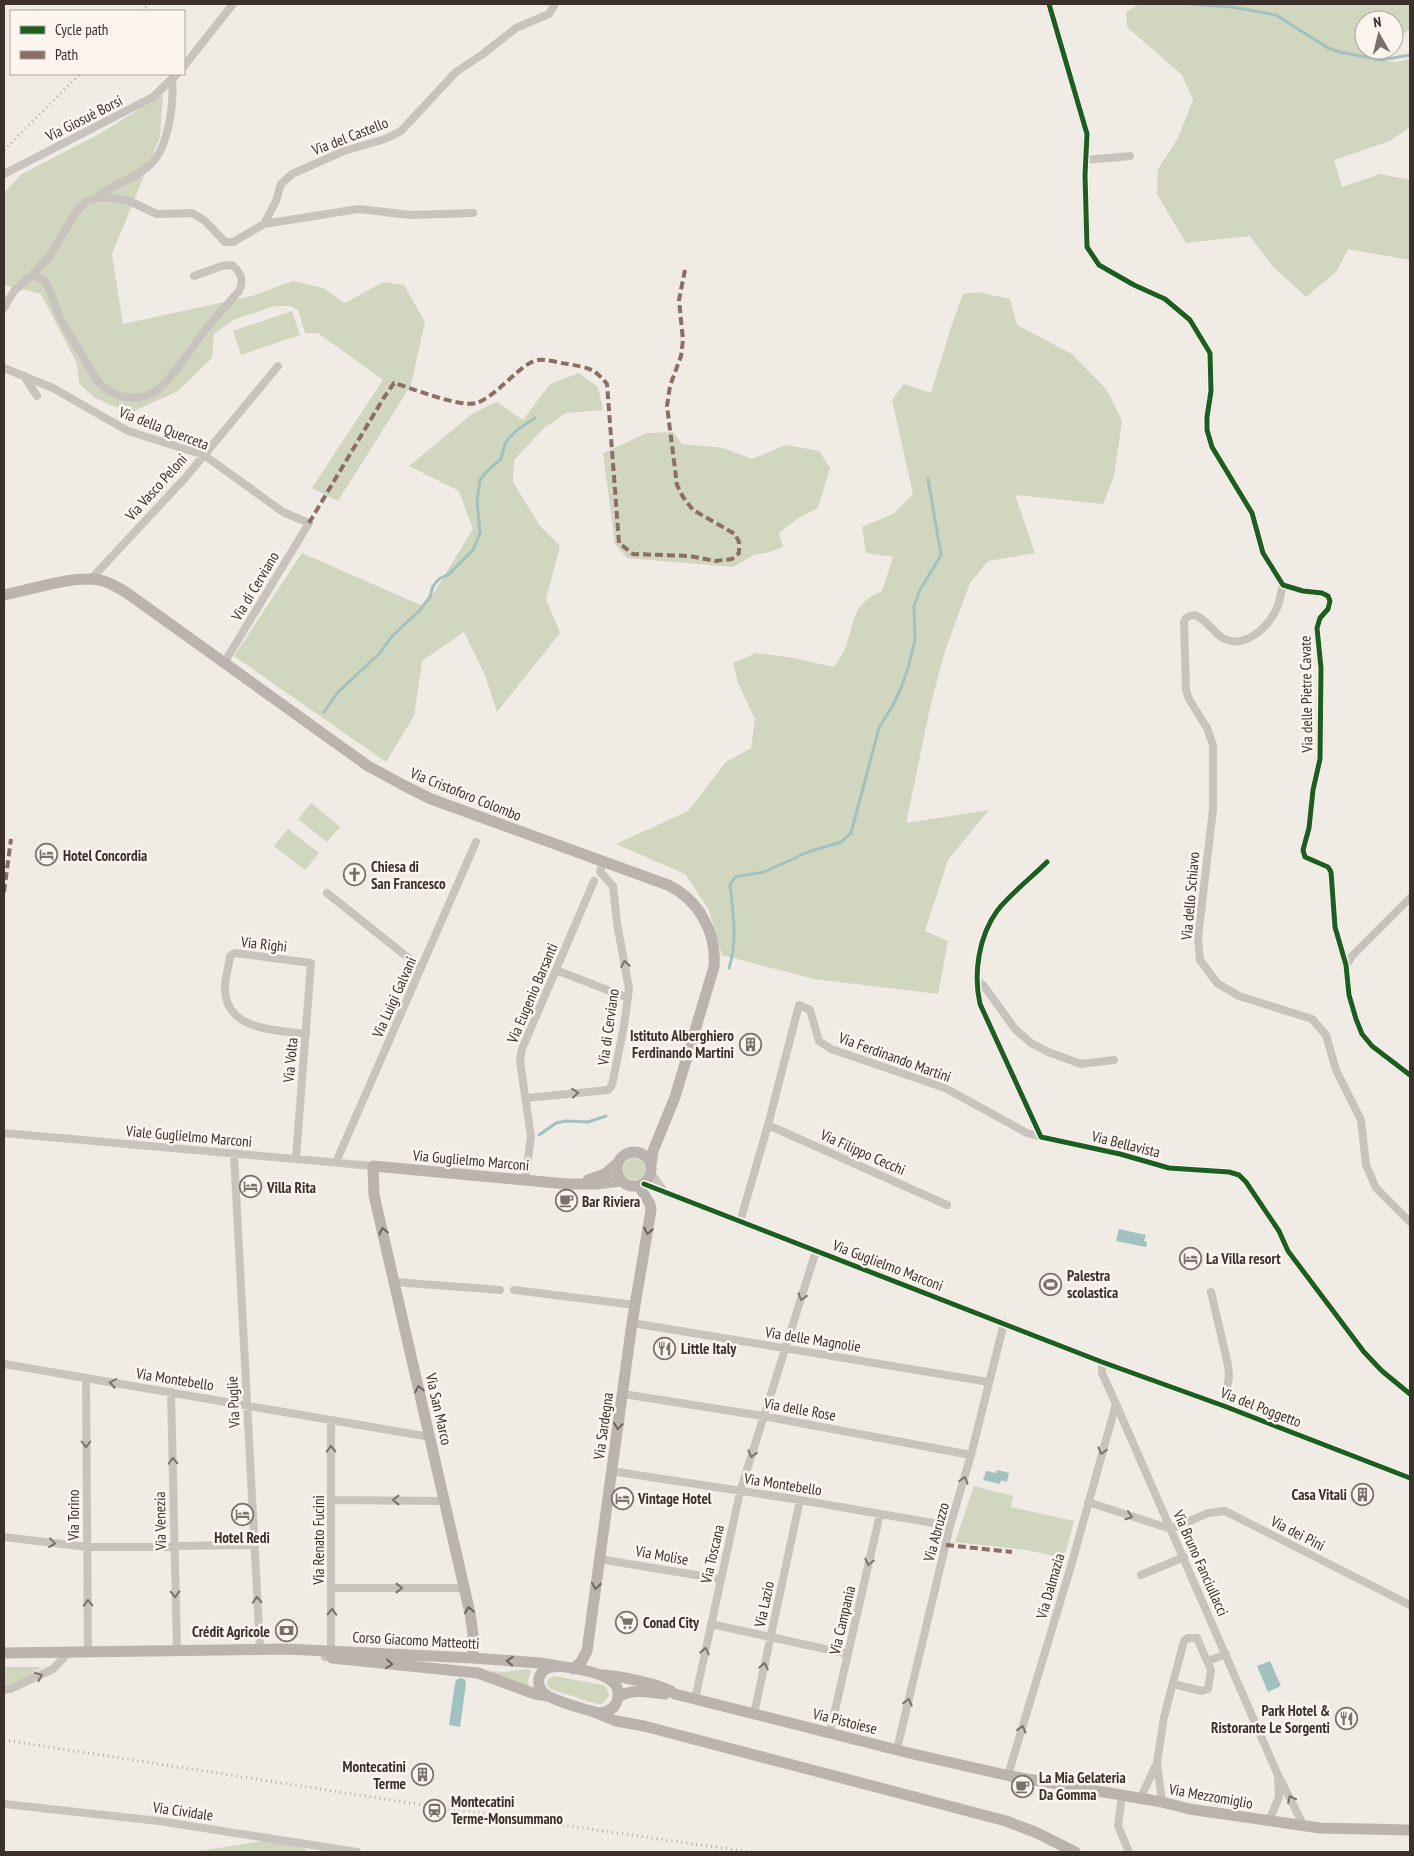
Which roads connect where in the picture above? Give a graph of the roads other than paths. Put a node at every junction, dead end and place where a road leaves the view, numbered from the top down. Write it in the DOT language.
graph roads {
  1 [pos="233,4"];
  2 [pos="554,4"];
  3 [pos="1049,4"];
  4 [pos="185,65"];
  5 [pos="174,76"];
  6 [pos="1130,156"];
  7 [pos="1086,160"];
  8 [pos="4,174"];
  9 [pos="96,198"];
  10 [pos="472,212"];
  11 [pos="264,224"];
  12 [pos="34,274"];
  13 [pos="194,276"];
  14 [pos="4,308"];
  15 [pos="278,366"];
  16 [pos="4,368"];
  17 [pos="24,376"];
  18 [pos="38,396"];
  19 [pos="204,455"];
  20 [pos="309,523"];
  21 [pos="90,579"];
  22 [pos="1283,585"];
  23 [pos="4,595"];
  24 [pos="224,663"];
  25 [pos="476,842"];
  26 [pos="603,862"];
  27 [pos="1047,862"];
  28 [pos="594,881"];
  29 [pos="326,892"];
  30 [pos="1410,898"];
  31 [pos="311,963"];
  32 [pos="1346,965"];
  33 [pos="421,968"];
  34 [pos="556,970"];
  35 [pos="978,981"];
  36 [pos="628,998"];
  37 [pos="306,1034"];
  38 [pos="1114,1060"];
  39 [pos="1410,1075"];
  40 [pos="527,1098"];
  41 [pos="768,1125"];
  42 [pos="4,1133"];
  43 [pos="660,1133"];
  44 [pos="1041,1137"];
  45 [pos="633,1152"];
  46 [pos="234,1154"];
  47 [pos="296,1158"];
  48 [pos="336,1162"];
  49 [pos="618,1163"];
  50 [pos="373,1166"];
  51 [pos="651,1169"];
  52 [pos="525,1180"];
  53 [pos="621,1181"];
  54 [pos="567,1184"];
  55 [pos="642,1185"];
  56 [pos="664,1191"];
  57 [pos="947,1205"];
  58 [pos="740,1222"];
  59 [pos="1410,1222"];
  60 [pos="816,1251"];
  61 [pos="395,1282"];
  62 [pos="500,1290"];
  63 [pos="514,1290"];
  64 [pos="1212,1292"];
  65 [pos="635,1304"];
  66 [pos="632,1323"];
  67 [pos="1004,1323"];
  68 [pos="786,1348"];
  69 [pos="1102,1362"];
  70 [pos="4,1364"];
  71 [pos="86,1378"];
  72 [pos="989,1382"];
  73 [pos="171,1392"];
  74 [pos="623,1394"];
  75 [pos="1410,1394"];
  76 [pos="1116,1404"];
  77 [pos="247,1406"];
  78 [pos="1224,1406"];
  79 [pos="763,1416"];
  80 [pos="331,1420"];
  81 [pos="430,1437"];
  82 [pos="971,1454"];
  83 [pos="611,1470"];
  84 [pos="1410,1478"];
  85 [pos="740,1492"];
  86 [pos="332,1500"];
  87 [pos="800,1500"];
  88 [pos="445,1501"];
  89 [pos="1088,1502"];
  90 [pos="880,1514"];
  91 [pos="950,1526"];
  92 [pos="1171,1529"];
  93 [pos="4,1537"];
  94 [pos="174,1545"];
  95 [pos="255,1545"];
  96 [pos="87,1547"];
  97 [pos="1184,1557"];
  98 [pos="599,1559"];
  99 [pos="1141,1575"];
  100 [pos="720,1579"];
  101 [pos="332,1588"];
  102 [pos="464,1588"];
  103 [pos="1410,1605"];
  104 [pos="711,1624"];
  105 [pos="771,1637"];
  106 [pos="265,1649"];
  107 [pos="177,1650"];
  108 [pos="69,1652"];
  109 [pos="88,1652"];
  110 [pos="4,1653"];
  111 [pos="328,1654"];
  112 [pos="848,1654"];
  113 [pos="1226,1654"];
  114 [pos="474,1658"];
  115 [pos="1208,1661"];
  116 [pos="558,1666"];
  117 [pos="573,1669"];
  118 [pos="603,1675"];
  119 [pos="634,1680"];
  120 [pos="1172,1684"];
  121 [pos="4,1690"];
  122 [pos="675,1694"];
  123 [pos="548,1696"];
  124 [pos="620,1698"];
  125 [pos="695,1699"];
  126 [pos="591,1711"];
  127 [pos="754,1714"];
  128 [pos="644,1726"];
  129 [pos="830,1732"];
  130 [pos="897,1749"];
  131 [pos="1157,1763"];
  132 [pos="1278,1773"];
  133 [pos="1008,1775"];
  134 [pos="1122,1796"];
  135 [pos="1140,1799"];
  136 [pos="1162,1802"];
  137 [pos="4,1804"];
  138 [pos="1269,1821"];
  139 [pos="1304,1826"];
  140 [pos="1410,1830"];
  141 [pos="357,1852"];
  142 [pos="1075,1852"];
  143 [pos="1129,1852"];
  1 -- 4 [label="street"];
  2 -- 11 [label="street, Via del Castello"];
  3 -- 7 [label="street"];
  5 -- 8 [label="street, Via Giosuè Borsi"];
  5 -- 9 [label="street"];
  6 -- 7 [label="street"];
  7 -- 22 [label="street"];
  9 -- 11 [label="street"];
  9 -- 12 [label="street"];
  10 -- 11 [label="street"];
  12 -- 13 [label="street"];
  12 -- 14 [label="street"];
  15 -- 19 [label="street, Via Vasco Peloni"];
  16 -- 17 [label="street, Via della Querceta"];
  17 -- 18 [label="street"];
  17 -- 19 [label="street, Via della Querceta"];
  19 -- 20 [label="street, Via della Querceta"];
  19 -- 21 [label="street, Via Vasco Peloni"];
  20 -- 24 [label="street, Via di Cerviano"];
  21 -- 23 [label="main road, Via Cristoforo Colombo"];
  21 -- 24 [label="main road, Via Cristoforo Colombo"];
  22 -- 32 [label="street, Via delle Pietre Cavate"];
  22 -- 59 [label="street, Via dello Schiavo"];
  24 -- 26 [label="main road, Via Cristoforo Colombo"];
  25 -- 33 [label="street, Via Luigi Galvani"];
  36 -- 26 [label="street, Via di Cerviano, one-way"];
  26 -- 43 [label="main road, Via Cristoforo Colombo"];
  27 -- 35 [label="street"];
  28 -- 34 [label="street, Via Eugenio Barsanti"];
  29 -- 33 [label="street"];
  30 -- 32 [label="street"];
  31 -- 37 [label="street, Via Volta"];
  31 -- 37 [label="street, Via Righi"];
  32 -- 39 [label="street, Via delle Pietre Cavate"];
  33 -- 48 [label="street, Via Luigi Galvani"];
  34 -- 36 [label="street"];
  34 -- 40 [label="street, Via Eugenio Barsanti"];
  35 -- 38 [label="street"];
  35 -- 44 [label="street"];
  40 -- 36 [label="street, Via di Cerviano, one-way"];
  37 -- 47 [label="street, Via Volta"];
  40 -- 52 [label="street, Via Eugenio Barsanti"];
  41 -- 44 [label="street, Via Ferdinando Martini"];
  41 -- 57 [label="street, Via Filippo Cecchi"];
  41 -- 58 [label="street, Via Ferdinando Martini"];
  42 -- 46 [label="street, Viale Guglielmo Marconi"];
  43 -- 45 [label="main road"];
  43 -- 51 [label="main road, Via Cristoforo Colombo"];
  44 -- 75 [label="street, Via Bellavista"];
  45 -- 49 [label="main road, Via Guglielmo Marconi"];
  45 -- 51 [label="main road"];
  46 -- 47 [label="street, Viale Guglielmo Marconi"];
  46 -- 77 [label="street, Via Puglie"];
  47 -- 48 [label="street, Viale Guglielmo Marconi"];
  48 -- 50 [label="street, Viale Guglielmo Marconi"];
  49 -- 53 [label="main road"];
  49 -- 54 [label="main road, Via Guglielmo Marconi"];
  50 -- 52 [label="main road, Via Guglielmo Marconi"];
  61 -- 50 [label="main road, Via San Marco, one-way"];
  51 -- 55 [label="main road"];
  51 -- 56 [label="street"];
  52 -- 54 [label="main road, Via Guglielmo Marconi"];
  53 -- 54 [label="main road, Via Guglielmo Marconi"];
  53 -- 55 [label="main road, Via Guglielmo Marconi"];
  55 -- 56 [label="street"];
  55 -- 65 [label="main road, Via Sardegna, one-way"];
  56 -- 58 [label="street, Via Guglielmo Marconi"];
  58 -- 60 [label="street, Via Guglielmo Marconi"];
  60 -- 67 [label="street, Via Guglielmo Marconi"];
  60 -- 68 [label="street, Via Toscana, one-way"];
  61 -- 62 [label="street"];
  81 -- 61 [label="main road, Via San Marco, one-way"];
  63 -- 65 [label="street"];
  64 -- 78 [label="street"];
  65 -- 66 [label="main road, Via Sardegna"];
  66 -- 68 [label="street, Via delle Magnolie"];
  66 -- 74 [label="main road, Via Sardegna"];
  67 -- 69 [label="street, Via Guglielmo Marconi"];
  67 -- 72 [label="street, Via Abruzzo"];
  68 -- 72 [label="street, Via delle Magnolie"];
  68 -- 79 [label="street, Via Toscana"];
  69 -- 76 [label="street, Via Bruno Fanciullacci"];
  69 -- 78 [label="street, Via del Poggetto"];
  70 -- 71 [label="street, Via Montebello"];
  73 -- 71 [label="street, Via Montebello, one-way"];
  71 -- 96 [label="street, Via Torino, one-way"];
  72 -- 82 [label="street, Via Abruzzo"];
  73 -- 77 [label="street, Via Montebello"];
  94 -- 73 [label="street, Via Venezia, one-way"];
  74 -- 79 [label="street, Via delle Rose"];
  74 -- 83 [label="main road, Via Sardegna, one-way"];
  76 -- 89 [label="street, Via Dalmazia, one-way"];
  76 -- 92 [label="street, Via Bruno Fanciullacci"];
  77 -- 80 [label="street, Via Montebello"];
  77 -- 95 [label="street, Via Puglie"];
  78 -- 84 [label="street, Via del Poggetto"];
  79 -- 82 [label="street, Via delle Rose"];
  79 -- 85 [label="street, Via Toscana, one-way"];
  80 -- 81 [label="street, Via Montebello"];
  86 -- 80 [label="street, Via Renato Fucini, one-way"];
  81 -- 88 [label="main road, Via San Marco"];
  91 -- 82 [label="street, Via Abruzzo, one-way"];
  83 -- 85 [label="street, Via Montebello"];
  83 -- 98 [label="main road, Via Sardegna"];
  85 -- 87 [label="street, Via Montebello"];
  85 -- 100 [label="street, Via Toscana"];
  88 -- 86 [label="street, one-way"];
  86 -- 101 [label="street, Via Renato Fucini"];
  87 -- 90 [label="street, Via Montebello"];
  87 -- 105 [label="street, Via Lazio"];
  88 -- 102 [label="main road, Via San Marco"];
  89 -- 92 [label="street, one-way"];
  133 -- 89 [label="street, Via Dalmazia, one-way"];
  90 -- 91 [label="street, Via Montebello"];
  90 -- 112 [label="street, Via Campania, one-way"];
  130 -- 91 [label="street, Via Abruzzo, one-way"];
  92 -- 97 [label="street, Via Bruno Fanciullacci"];
  92 -- 103 [label="street, Via dei Pini"];
  93 -- 96 [label="street, one-way"];
  94 -- 95 [label="street"];
  94 -- 96 [label="street"];
  94 -- 107 [label="street, Via Venezia, one-way"];
  106 -- 95 [label="street, Via Puglie, one-way"];
  109 -- 96 [label="street, Via Torino, one-way"];
  97 -- 99 [label="street"];
  97 -- 113 [label="street, Via Bruno Fanciullacci"];
  98 -- 100 [label="street, Via Molise"];
  98 -- 117 [label="main road, Via Sardegna, one-way"];
  100 -- 104 [label="street, Via Toscana"];
  101 -- 102 [label="street, one-way"];
  111 -- 101 [label="street, Via Renato Fucini, one-way"];
  114 -- 102 [label="main road, Via San Marco, one-way"];
  104 -- 105 [label="street"];
  125 -- 104 [label="street, Via Toscana, one-way"];
  105 -- 112 [label="street"];
  127 -- 105 [label="street, Via Lazio, one-way"];
  106 -- 107 [label="main road, Corso Giacomo Matteotti"];
  106 -- 111 [label="main road, Corso Giacomo Matteotti"];
  107 -- 109 [label="main road, Corso Giacomo Matteotti"];
  108 -- 109 [label="main road, Corso Giacomo Matteotti"];
  108 -- 110 [label="main road, Corso Giacomo Matteotti"];
  121 -- 108 [label="street, one-way"];
  111 -- 114 [label="main road, Corso Giacomo Matteotti"];
  111 -- 123 [label="main road, Corso Giacomo Matteotti, one-way"];
  112 -- 129 [label="street, Via Campania"];
  113 -- 115 [label="street"];
  113 -- 132 [label="street, Via Bruno Fanciullacci"];
  116 -- 114 [label="main road, Corso Giacomo Matteotti, one-way"];
  115 -- 120 [label="street, Via Mezzomiglio"];
  115 -- 120 [label="street, Via Mezzomiglio"];
  116 -- 117 [label="main road, Corso Giacomo Matteotti"];
  116 -- 123 [label="main road"];
  117 -- 118 [label="main road, Via Pistoiese"];
  118 -- 119 [label="main road, Via Pistoiese"];
  118 -- 124 [label="main road"];
  119 -- 122 [label="main road, Via Pistoiese"];
  119 -- 124 [label="main road"];
  120 -- 131 [label="street, Via Mezzomiglio"];
  122 -- 124 [label="main road, Via Pistoiese"];
  122 -- 125 [label="main road, Via Pistoiese"];
  123 -- 126 [label="main road, Corso Giacomo Matteotti"];
  124 -- 126 [label="main road"];
  124 -- 128 [label="main road"];
  125 -- 127 [label="main road, Via Pistoiese"];
  126 -- 128 [label="main road, Corso Giacomo Matteotti"];
  127 -- 129 [label="main road, Via Pistoiese"];
  128 -- 142 [label="main road"];
  129 -- 130 [label="main road, Via Pistoiese"];
  130 -- 133 [label="main road, Via Pistoiese"];
  131 -- 135 [label="street"];
  131 -- 136 [label="street"];
  132 -- 138 [label="street, Via Bruno Fanciullacci"];
  139 -- 132 [label="street, Via Bruno Fanciullacci, one-way"];
  133 -- 134 [label="main road, Via Mezzomiglio"];
  134 -- 135 [label="main road, Via Mezzomiglio"];
  134 -- 143 [label="street"];
  135 -- 136 [label="main road, Via Mezzomiglio"];
  136 -- 138 [label="main road, Via Mezzomiglio"];
  137 -- 141 [label="street, Via Cividale"];
  138 -- 139 [label="main road, Via Mezzomiglio"];
  139 -- 140 [label="main road, Via Mezzomiglio"];
}
